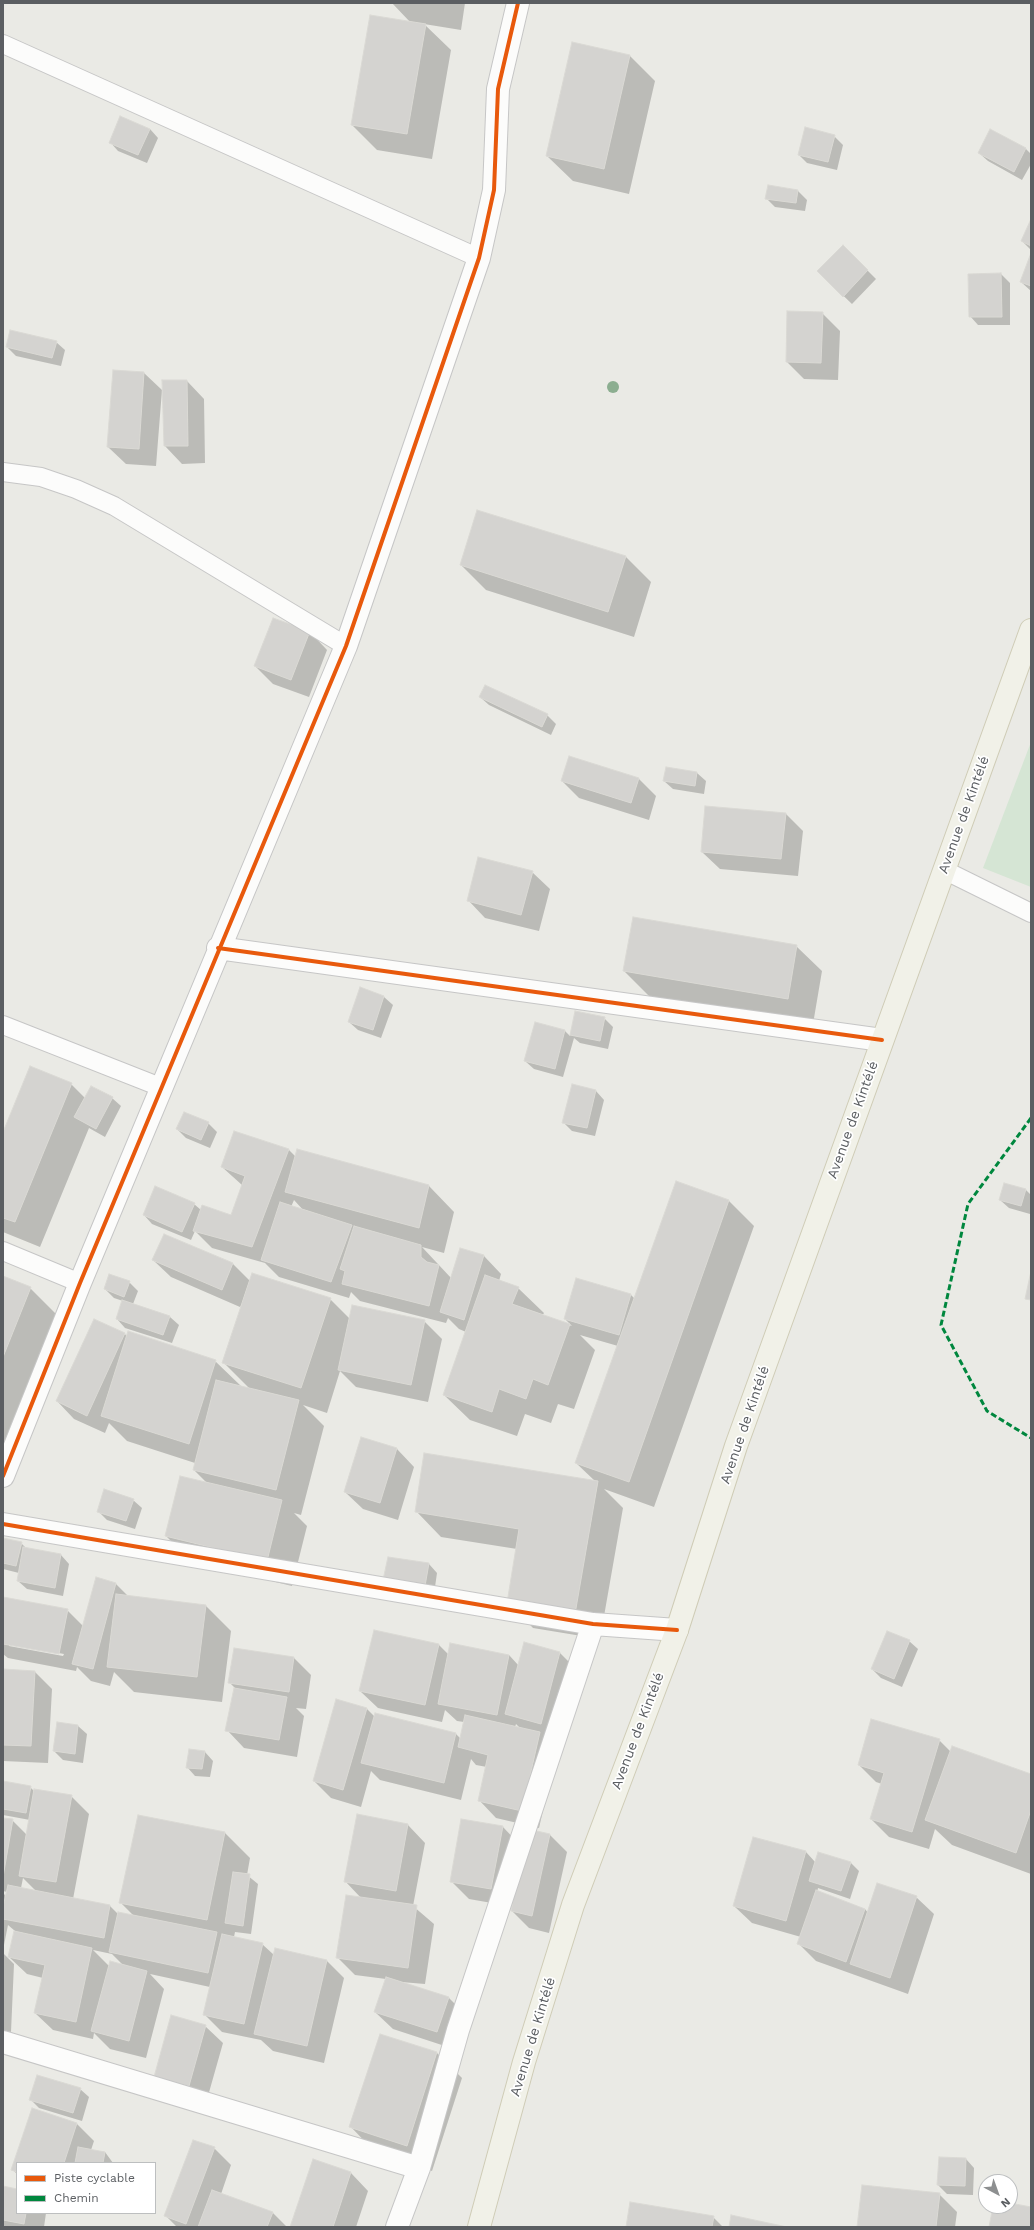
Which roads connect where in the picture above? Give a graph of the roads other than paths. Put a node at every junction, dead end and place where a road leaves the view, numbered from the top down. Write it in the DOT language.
graph roads {
  1 [pos="518,3"];
  2 [pos="3,44"];
  3 [pos="479,258"];
  4 [pos="3,472"];
  5 [pos="1031,630"];
  6 [pos="346,646"];
  7 [pos="944,870"];
  8 [pos="1031,913"];
  9 [pos="218,948"];
  10 [pos="3,1025"];
  11 [pos="882,1040"];
  12 [pos="163,1088"];
  13 [pos="3,1251"];
  14 [pos="80,1284"];
  15 [pos="3,1476"];
  16 [pos="3,1524"];
  17 [pos="593,1624"];
  18 [pos="677,1630"];
  19 [pos="3,2042"];
  20 [pos="419,2168"];
  21 [pos="397,2227"];
  22 [pos="479,2227"];
  1 -- 3 [label="street"];
  2 -- 3 [label="lane"];
  3 -- 6 [label="street"];
  4 -- 6 [label="lane"];
  5 -- 7 [label="main road, Avenue de Kintélé"];
  6 -- 9 [label="street"];
  7 -- 8 [label="lane"];
  7 -- 11 [label="main road, Avenue de Kintélé"];
  9 -- 11 [label="street"];
  9 -- 12 [label="street"];
  10 -- 12 [label="lane"];
  11 -- 18 [label="main road, Avenue de Kintélé"];
  12 -- 14 [label="street"];
  13 -- 14 [label="lane"];
  14 -- 15 [label="street"];
  16 -- 17 [label="street"];
  17 -- 18 [label="street"];
  17 -- 20 [label="street"];
  18 -- 22 [label="main road, Avenue de Kintélé"];
  19 -- 20 [label="street"];
  20 -- 21 [label="street"];
}
